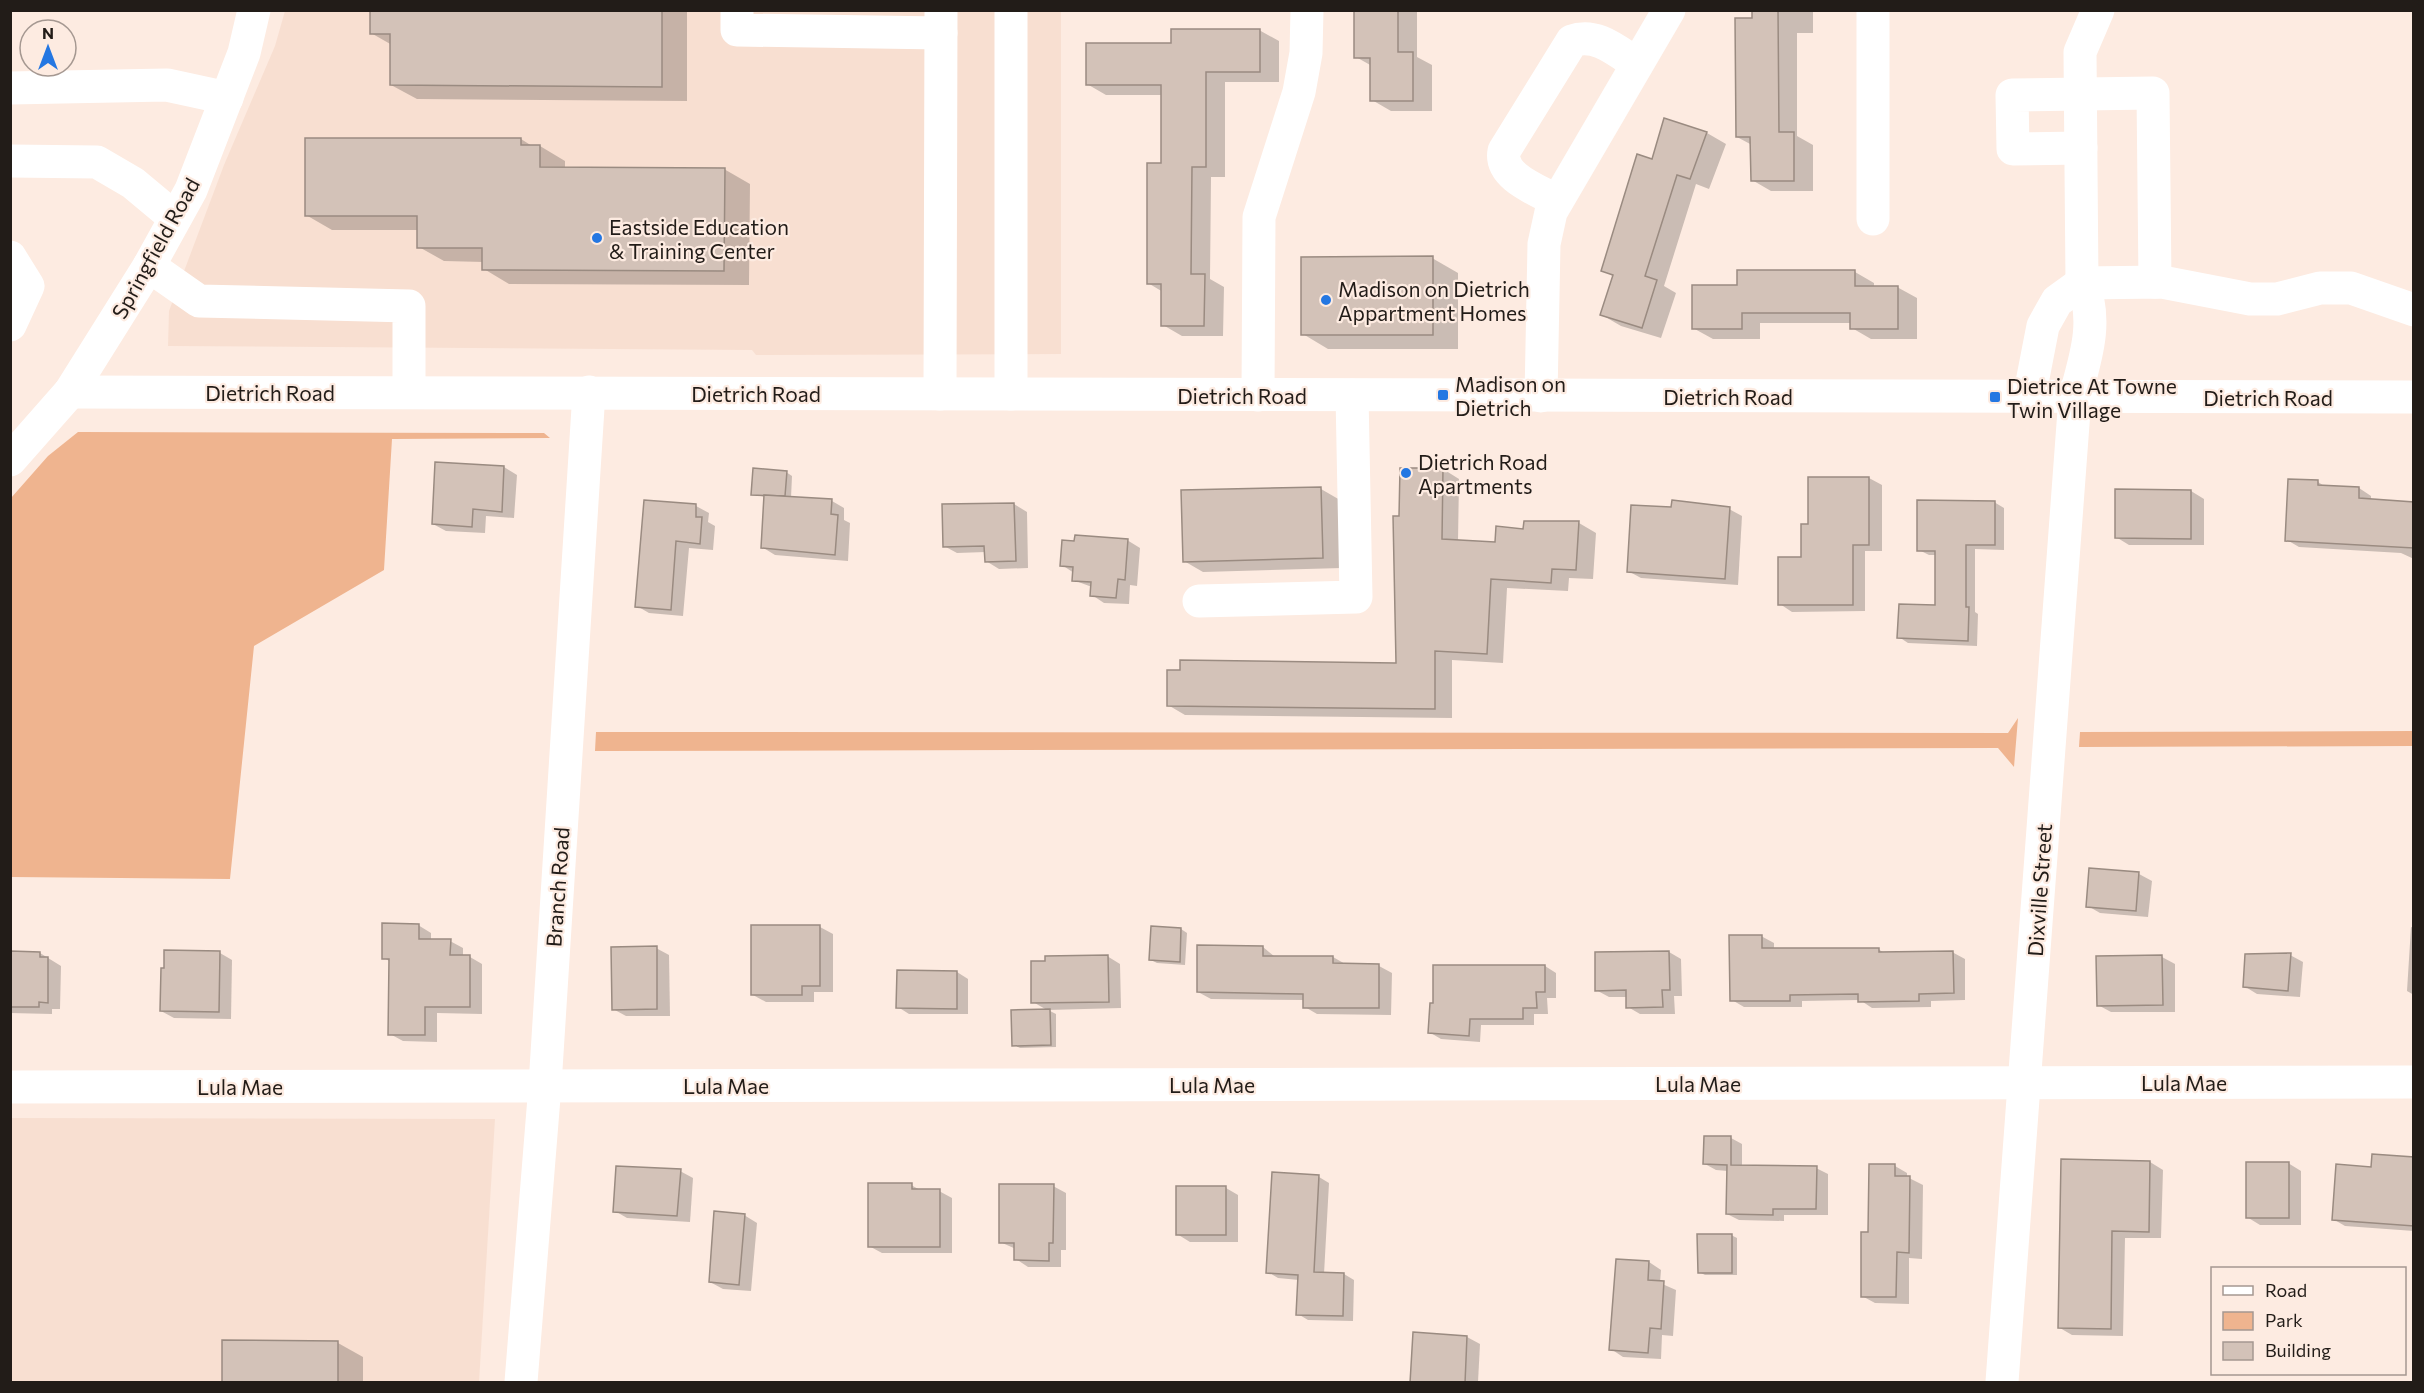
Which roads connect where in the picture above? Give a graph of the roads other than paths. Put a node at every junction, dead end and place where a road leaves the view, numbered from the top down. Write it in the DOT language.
graph roads {
  1 [pos="254,10"];
  2 [pos="737,10"];
  3 [pos="1011,10"];
  4 [pos="1307,10"];
  5 [pos="1669,10"];
  6 [pos="1873,10"];
  7 [pos="2091,13"];
  8 [pos="941,22"];
  9 [pos="1637,64"];
  10 [pos="10,88"];
  11 [pos="2081,94"];
  12 [pos="227,98"];
  13 [pos="2081,148"];
  14 [pos="10,161"];
  15 [pos="1557,201"];
  16 [pos="176,218"];
  17 [pos="1873,219"];
  18 [pos="10,256"];
  19 [pos="149,266"];
  20 [pos="2155,282"];
  21 [pos="2082,283"];
  22 [pos="2414,310"];
  23 [pos="10,325"];
  24 [pos="70,392"];
  25 [pos="409,392"];
  26 [pos="589,392"];
  27 [pos="940,394"];
  28 [pos="1011,394"];
  29 [pos="1258,395"];
  30 [pos="1352,395"];
  31 [pos="1541,396"];
  32 [pos="2075,397"];
  33 [pos="2029,398"];
  34 [pos="2414,398"];
  35 [pos="10,460"];
  36 [pos="1199,601"];
  37 [pos="2024,1082"];
  38 [pos="2414,1082"];
  39 [pos="545,1085"];
  40 [pos="10,1087"];
  41 [pos="521,1383"];
  42 [pos="2002,1383"];
  1 -- 12 [label="street, Springfield Road"];
  2 -- 8 [label="street"];
  3 -- 28 [label="street"];
  4 -- 29 [label="street"];
  5 -- 9 [label="street"];
  6 -- 17 [label="street"];
  7 -- 11 [label="street, Dixville Street"];
  8 -- 27 [label="street"];
  9 -- 15 [label="street"];
  9 -- 15 [label="street"];
  10 -- 12 [label="street"];
  11 -- 13 [label="street, Dixville Street"];
  11 -- 13 [label="street"];
  11 -- 20 [label="street"];
  12 -- 16 [label="street, Springfield Road"];
  13 -- 21 [label="street, Dixville Street"];
  14 -- 16 [label="street"];
  15 -- 31 [label="street"];
  16 -- 19 [label="street, Springfield Road"];
  18 -- 23 [label="street"];
  19 -- 24 [label="street, Springfield Road"];
  19 -- 25 [label="street"];
  20 -- 21 [label="street"];
  20 -- 22 [label="street"];
  21 -- 32 [label="street, Dixville Street"];
  21 -- 33 [label="street"];
  24 -- 25 [label="street, Dietrich Road"];
  24 -- 35 [label="street, Springfield Road"];
  25 -- 26 [label="street, Dietrich Road"];
  26 -- 27 [label="street, Dietrich Road"];
  26 -- 39 [label="street, Branch Road"];
  27 -- 28 [label="street, Dietrich Road"];
  28 -- 29 [label="street, Dietrich Road"];
  29 -- 30 [label="street, Dietrich Road"];
  30 -- 31 [label="street, Dietrich Road"];
  30 -- 36 [label="street"];
  31 -- 33 [label="street, Dietrich Road"];
  32 -- 33 [label="street, Dietrich Road"];
  32 -- 34 [label="street, Dietrich Road"];
  32 -- 37 [label="street, Dixville Street"];
  37 -- 38 [label="street, Lula Mae"];
  37 -- 39 [label="street, Lula Mae"];
  37 -- 42 [label="street, Dixville Street"];
  39 -- 40 [label="street, Lula Mae"];
  39 -- 41 [label="street, Branch Road"];
}
